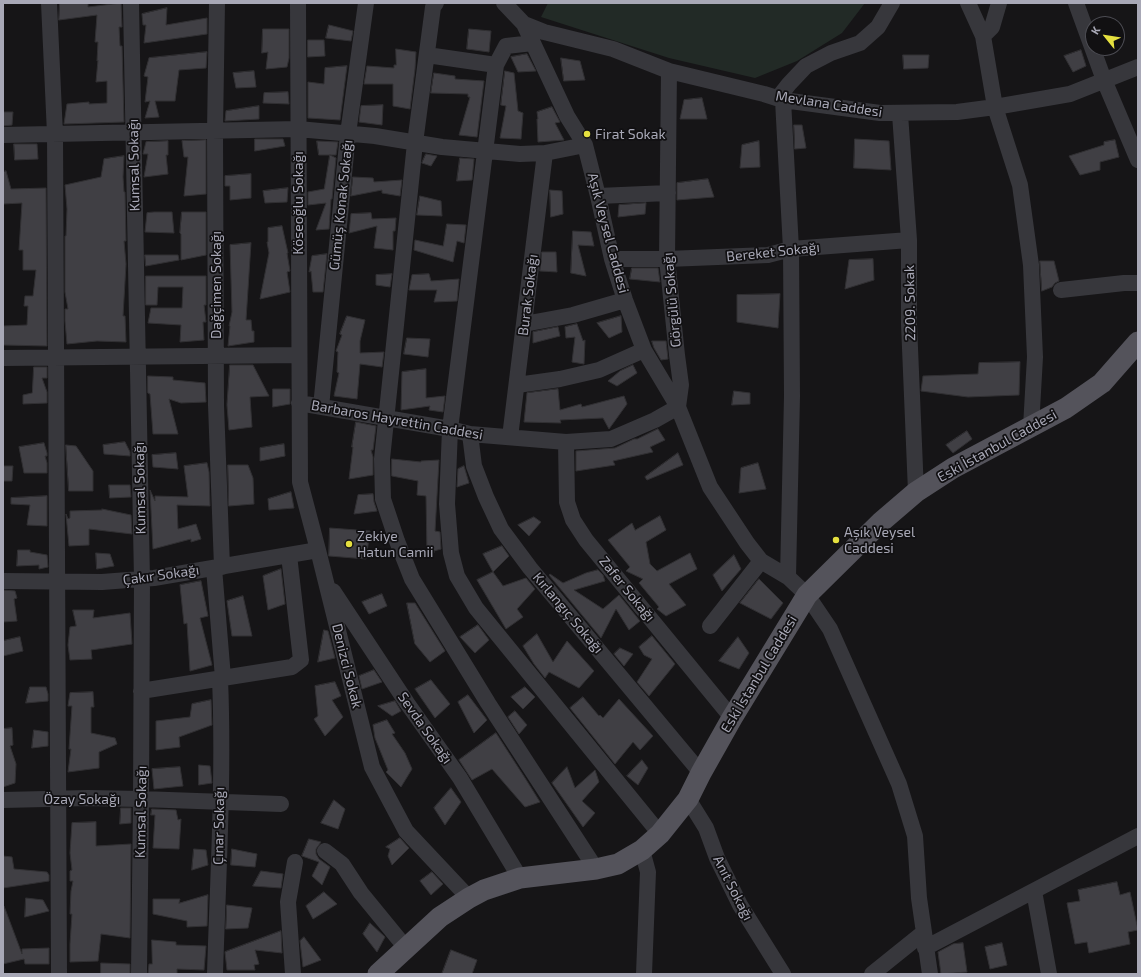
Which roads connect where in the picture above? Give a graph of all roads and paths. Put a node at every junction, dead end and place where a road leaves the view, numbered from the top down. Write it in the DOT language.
graph roads {
  1 [pos="49,3"];
  2 [pos="131,3"];
  3 [pos="217,3"];
  4 [pos="298,3"];
  5 [pos="366,3"];
  6 [pos="436,3"];
  7 [pos="504,3"];
  8 [pos="892,3"];
  9 [pos="968,3"];
  10 [pos="999,3"];
  11 [pos="1076,3"];
  12 [pos="524,24"];
  13 [pos="983,36"];
  14 [pos="533,43"];
  15 [pos="427,55"];
  16 [pos="496,65"];
  17 [pos="1138,67"];
  18 [pos="669,71"];
  19 [pos="1104,80"];
  20 [pos="780,99"];
  21 [pos="995,107"];
  22 [pos="900,114"];
  23 [pos="298,129"];
  24 [pos="215,131"];
  25 [pos="133,133"];
  26 [pos="55,134"];
  27 [pos="348,134"];
  28 [pos="3,135"];
  29 [pos="415,142"];
  30 [pos="585,145"];
  31 [pos="485,151"];
  32 [pos="545,153"];
  33 [pos="1138,160"];
  34 [pos="668,193"];
  35 [pos="598,196"];
  36 [pos="909,240"];
  37 [pos="791,249"];
  38 [pos="612,259"];
  39 [pos="667,259"];
  40 [pos="1138,283"];
  41 [pos="1061,290"];
  42 [pos="625,300"];
  43 [pos="524,324"];
  44 [pos="1138,342"];
  45 [pos="644,350"];
  46 [pos="216,356"];
  47 [pos="299,356"];
  48 [pos="137,357"];
  49 [pos="3,358"];
  50 [pos="56,358"];
  51 [pos="517,385"];
  52 [pos="299,403"];
  53 [pos="321,407"];
  54 [pos="678,407"];
  55 [pos="386,418"];
  56 [pos="1030,427"];
  57 [pos="450,430"];
  58 [pos="470,434"];
  59 [pos="510,437"];
  60 [pos="566,442"];
  61 [pos="916,492"];
  62 [pos="318,550"];
  63 [pos="289,555"];
  64 [pos="761,561"];
  65 [pos="218,567"];
  66 [pos="788,577"];
  67 [pos="142,579"];
  68 [pos="326,580"];
  69 [pos="3,581"];
  70 [pos="57,582"];
  71 [pos="807,595"];
  72 [pos="710,626"];
  73 [pos="222,678"];
  74 [pos="142,691"];
  75 [pos="732,718"];
  76 [pos="701,773"];
  77 [pos="57,799"];
  78 [pos="141,799"];
  79 [pos="688,799"];
  80 [pos="3,800"];
  81 [pos="220,801"];
  82 [pos="281,804"];
  83 [pos="660,834"];
  84 [pos="1138,836"];
  85 [pos="642,850"];
  86 [pos="325,851"];
  87 [pos="295,862"];
  88 [pos="596,869"];
  89 [pos="520,878"];
  90 [pos="1034,891"];
  91 [pos="469,898"];
  92 [pos="924,941"];
  93 [pos="406,948"];
  94 [pos="59,974"];
  95 [pos="139,974"];
  96 [pos="215,974"];
  97 [pos="293,974"];
  98 [pos="378,974"];
  99 [pos="644,974"];
  100 [pos="783,974"];
  101 [pos="872,974"];
  102 [pos="930,974"];
  103 [pos="1048,974"];
  1 -- 26 [label="street"];
  2 -- 25 [label="street, Kumsal Sokağı"];
  3 -- 24 [label="street, Dağçimen Sokağı"];
  4 -- 23 [label="street, Köseoğlu Sokağı"];
  5 -- 27 [label="street, Gümüş Konak Sokağı"];
  6 -- 15 [label="street"];
  7 -- 12 [label="street, Aşık Veysel Caddesi"];
  8 -- 20 [label="street"];
  9 -- 13 [label="street"];
  10 -- 13 [label="street"];
  11 -- 19 [label="street"];
  12 -- 14 [label="street, Aşık Veysel Caddesi"];
  12 -- 18 [label="street, Mevlana Caddesi"];
  13 -- 21 [label="street"];
  14 -- 16 [label="street"];
  14 -- 30 [label="street, Aşık Veysel Caddesi"];
  15 -- 16 [label="street"];
  15 -- 29 [label="street"];
  16 -- 31 [label="street"];
  17 -- 19 [label="street, Mevlana Caddesi"];
  18 -- 20 [label="street, Mevlana Caddesi"];
  18 -- 34 [label="street, Görgülü Sokağı"];
  19 -- 21 [label="street, Mevlana Caddesi"];
  19 -- 33 [label="street"];
  20 -- 22 [label="street, Mevlana Caddesi"];
  20 -- 37 [label="street"];
  21 -- 22 [label="street, Mevlana Caddesi"];
  21 -- 56 [label="street"];
  22 -- 36 [label="street, 2209. Sokak"];
  23 -- 24 [label="street"];
  23 -- 27 [label="street"];
  23 -- 47 [label="street, Köseoğlu Sokağı"];
  24 -- 25 [label="street"];
  24 -- 46 [label="street, Dağçimen Sokağı"];
  25 -- 26 [label="street"];
  25 -- 48 [label="street, Kumsal Sokağı"];
  26 -- 28 [label="street"];
  26 -- 50 [label="street"];
  27 -- 29 [label="street"];
  27 -- 53 [label="street, Gümüş Konak Sokağı"];
  29 -- 31 [label="street"];
  29 -- 55 [label="street"];
  30 -- 32 [label="street"];
  30 -- 35 [label="street, Aşık Veysel Caddesi"];
  31 -- 32 [label="street"];
  31 -- 57 [label="street"];
  32 -- 43 [label="street, Burak Sokağı"];
  34 -- 35 [label="street"];
  34 -- 39 [label="street, Görgülü Sokağı"];
  35 -- 38 [label="street, Aşık Veysel Caddesi"];
  36 -- 37 [label="street, Bereket Sokağı"];
  36 -- 61 [label="street, 2209. Sokak"];
  37 -- 39 [label="street, Bereket Sokağı"];
  37 -- 66 [label="street"];
  38 -- 39 [label="street, Bereket Sokağı"];
  38 -- 42 [label="street, Aşık Veysel Caddesi"];
  39 -- 54 [label="street, Görgülü Sokağı"];
  40 -- 41 [label="street"];
  42 -- 43 [label="street"];
  42 -- 45 [label="street, Aşık Veysel Caddesi"];
  43 -- 51 [label="street, Burak Sokağı"];
  44 -- 56 [label="main road, Eski İstanbul Caddesi"];
  45 -- 51 [label="street"];
  45 -- 54 [label="street, Aşık Veysel Caddesi"];
  46 -- 47 [label="street"];
  46 -- 48 [label="street"];
  46 -- 65 [label="street, Dağçimen Sokağı"];
  47 -- 52 [label="street, Köseoğlu Sokağı"];
  48 -- 50 [label="street"];
  48 -- 67 [label="street, Kumsal Sokağı"];
  49 -- 50 [label="street"];
  50 -- 70 [label="street"];
  51 -- 59 [label="street, Burak Sokağı"];
  52 -- 53 [label="street, Barbaros Hayrettin Caddesi"];
  52 -- 62 [label="street, Denizci Sokak"];
  53 -- 55 [label="street, Barbaros Hayrettin Caddesi"];
  54 -- 60 [label="street, Barbaros Hayrettin Caddesi"];
  54 -- 64 [label="street, Aşık Veysel Caddesi"];
  55 -- 57 [label="street, Barbaros Hayrettin Caddesi"];
  55 -- 88 [label="street"];
  56 -- 61 [label="main road, Eski İstanbul Caddesi"];
  57 -- 58 [label="street, Barbaros Hayrettin Caddesi"];
  57 -- 83 [label="street"];
  58 -- 59 [label="street, Barbaros Hayrettin Caddesi"];
  58 -- 76 [label="street, Kırlangıç Sokağı"];
  59 -- 60 [label="street, Barbaros Hayrettin Caddesi"];
  60 -- 75 [label="street, Zafer Sokağı"];
  61 -- 71 [label="main road, Eski İstanbul Caddesi"];
  62 -- 63 [label="street, Çakır Sokağı"];
  62 -- 68 [label="street, Denizci Sokak"];
  63 -- 65 [label="street, Çakır Sokağı"];
  63 -- 73 [label="street"];
  64 -- 66 [label="street, Aşık Veysel Caddesi"];
  64 -- 72 [label="street"];
  65 -- 67 [label="street, Çakır Sokağı"];
  65 -- 73 [label="street, Dağçimen Sokağı"];
  66 -- 71 [label="street, Aşık Veysel Caddesi"];
  67 -- 70 [label="street, Çakır Sokağı"];
  67 -- 74 [label="street, Kumsal Sokağı"];
  68 -- 89 [label="street, Sevda Sokağı"];
  68 -- 91 [label="street, Denizci Sokak"];
  69 -- 70 [label="street, Çakır Sokağı"];
  70 -- 77 [label="street"];
  71 -- 75 [label="main road, Eski İstanbul Caddesi"];
  71 -- 92 [label="street, Aşık Veysel Caddesi"];
  73 -- 74 [label="street"];
  73 -- 81 [label="street, Çınar Sokağı"];
  74 -- 78 [label="street, Kumsal Sokağı"];
  75 -- 76 [label="main road, Eski İstanbul Caddesi"];
  76 -- 79 [label="main road, Eski İstanbul Caddesi"];
  77 -- 78 [label="street, Özay Sokağı"];
  77 -- 80 [label="street, Özay Sokağı"];
  77 -- 94 [label="street"];
  78 -- 81 [label="street, Özay Sokağı"];
  78 -- 95 [label="street, Kumsal Sokağı"];
  79 -- 83 [label="main road, Eski İstanbul Caddesi"];
  79 -- 100 [label="street, Anıt Sokağı"];
  81 -- 82 [label="street, Özay Sokağı"];
  81 -- 96 [label="street, Çınar Sokağı"];
  83 -- 85 [label="main road, Eski İstanbul Caddesi"];
  84 -- 90 [label="street"];
  85 -- 88 [label="main road, Eski İstanbul Caddesi"];
  85 -- 99 [label="street"];
  86 -- 93 [label="street"];
  87 -- 97 [label="street"];
  88 -- 89 [label="main road, Eski İstanbul Caddesi"];
  89 -- 91 [label="main road, Eski İstanbul Caddesi"];
  90 -- 92 [label="street"];
  90 -- 103 [label="street"];
  91 -- 93 [label="main road, Eski İstanbul Caddesi"];
  92 -- 101 [label="street"];
  92 -- 102 [label="street, Aşık Veysel Caddesi"];
  93 -- 98 [label="main road, Eski İstanbul Caddesi"];
}
